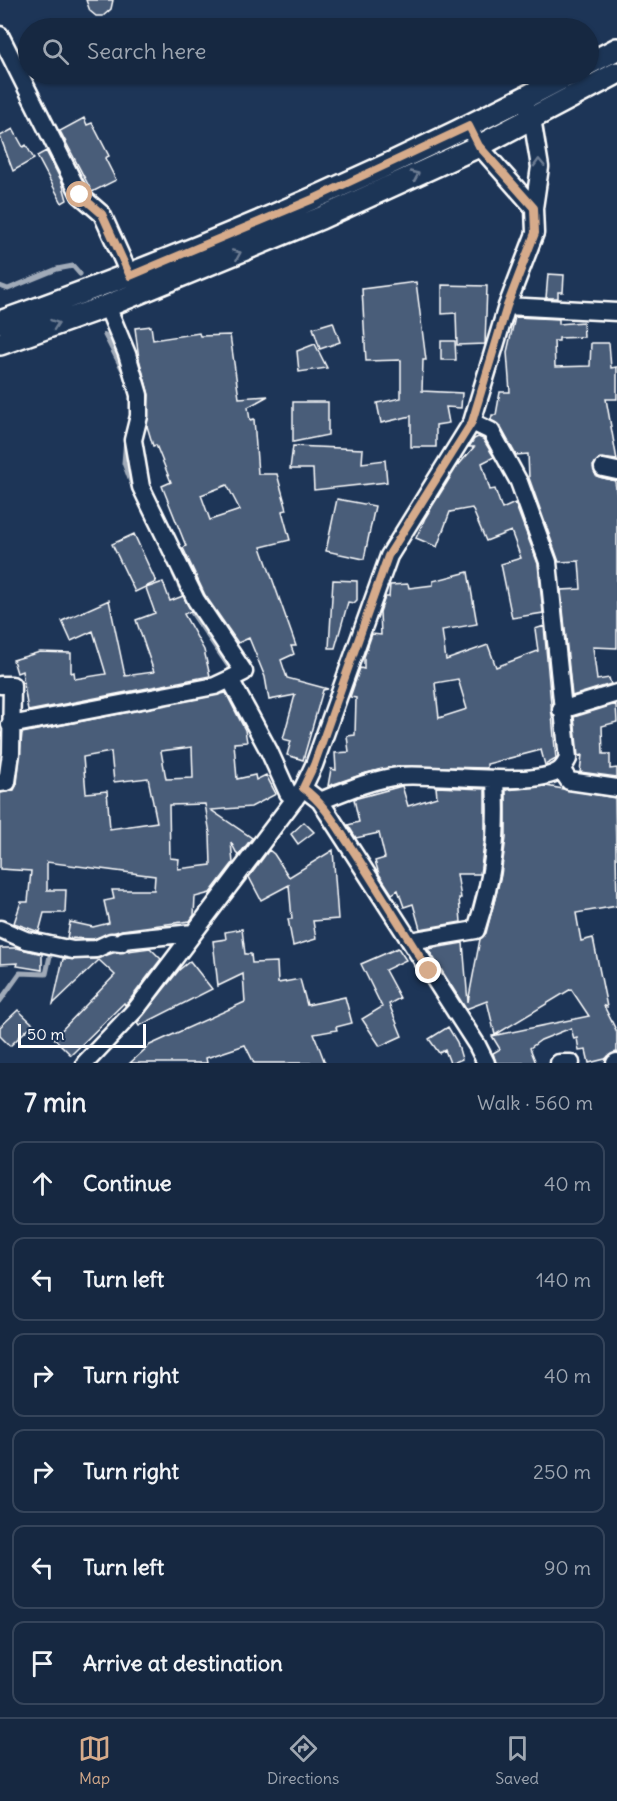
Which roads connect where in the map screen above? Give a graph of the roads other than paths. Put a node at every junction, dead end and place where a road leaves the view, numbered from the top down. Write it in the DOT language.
graph roads {
  1 [pos="0,34"];
  2 [pos="617,49"];
  3 [pos="599,58"];
  4 [pos="18,70"];
  5 [pos="617,73"];
  6 [pos="599,83"];
  7 [pos="25,84"];
  8 [pos="551,84"];
  9 [pos="596,84"];
  10 [pos="522,99"];
  11 [pos="532,118"];
  12 [pos="469,126"];
  13 [pos="479,146"];
  14 [pos="534,208"];
  15 [pos="130,276"];
  16 [pos="107,306"];
  17 [pos="507,306"];
  18 [pos="617,312"];
  19 [pos="0,322"];
  20 [pos="0,344"];
  21 [pos="472,422"];
  22 [pos="234,677"];
  23 [pos="0,685"];
  24 [pos="617,693"];
  25 [pos="561,710"];
  26 [pos="10,725"];
  27 [pos="561,769"];
  28 [pos="495,779"];
  29 [pos="0,783"];
  30 [pos="617,788"];
  31 [pos="299,794"];
  32 [pos="320,801"];
  33 [pos="0,929"];
  34 [pos="193,933"];
  35 [pos="410,941"];
  36 [pos="85,1063"];
  37 [pos="486,1063"];
  38 [pos="560,1063"];
  39 [pos="571,1063"];
  1 -- 4 [label="street"];
  2 -- 3 [label="main road"];
  5 -- 6 [label="main road"];
  7 -- 15 [label="street"];
  8 -- 10 [label="main road"];
  9 -- 11 [label="main road"];
  10 -- 11 [label="street"];
  10 -- 12 [label="main road"];
  11 -- 13 [label="main road"];
  14 -- 11 [label="street, one-way"];
  12 -- 13 [label="street"];
  12 -- 15 [label="main road"];
  13 -- 14 [label="street"];
  16 -- 13 [label="main road, one-way"];
  14 -- 17 [label="street"];
  15 -- 19 [label="main road"];
  20 -- 16 [label="main road, one-way"];
  16 -- 22 [label="street"];
  17 -- 18 [label="street"];
  17 -- 21 [label="street"];
  21 -- 25 [label="street"];
  21 -- 31 [label="street"];
  22 -- 26 [label="street"];
  22 -- 31 [label="street"];
  23 -- 26 [label="street"];
  24 -- 25 [label="street"];
  25 -- 27 [label="street"];
  26 -- 29 [label="street"];
  27 -- 28 [label="street"];
  27 -- 30 [label="street"];
  28 -- 32 [label="street"];
  28 -- 35 [label="street"];
  31 -- 32 [label="street"];
  31 -- 34 [label="street"];
  32 -- 35 [label="street"];
  33 -- 34 [label="street"];
  34 -- 36 [label="street"];
  35 -- 37 [label="street"];
  38 -- 39 [label="street"];
}
